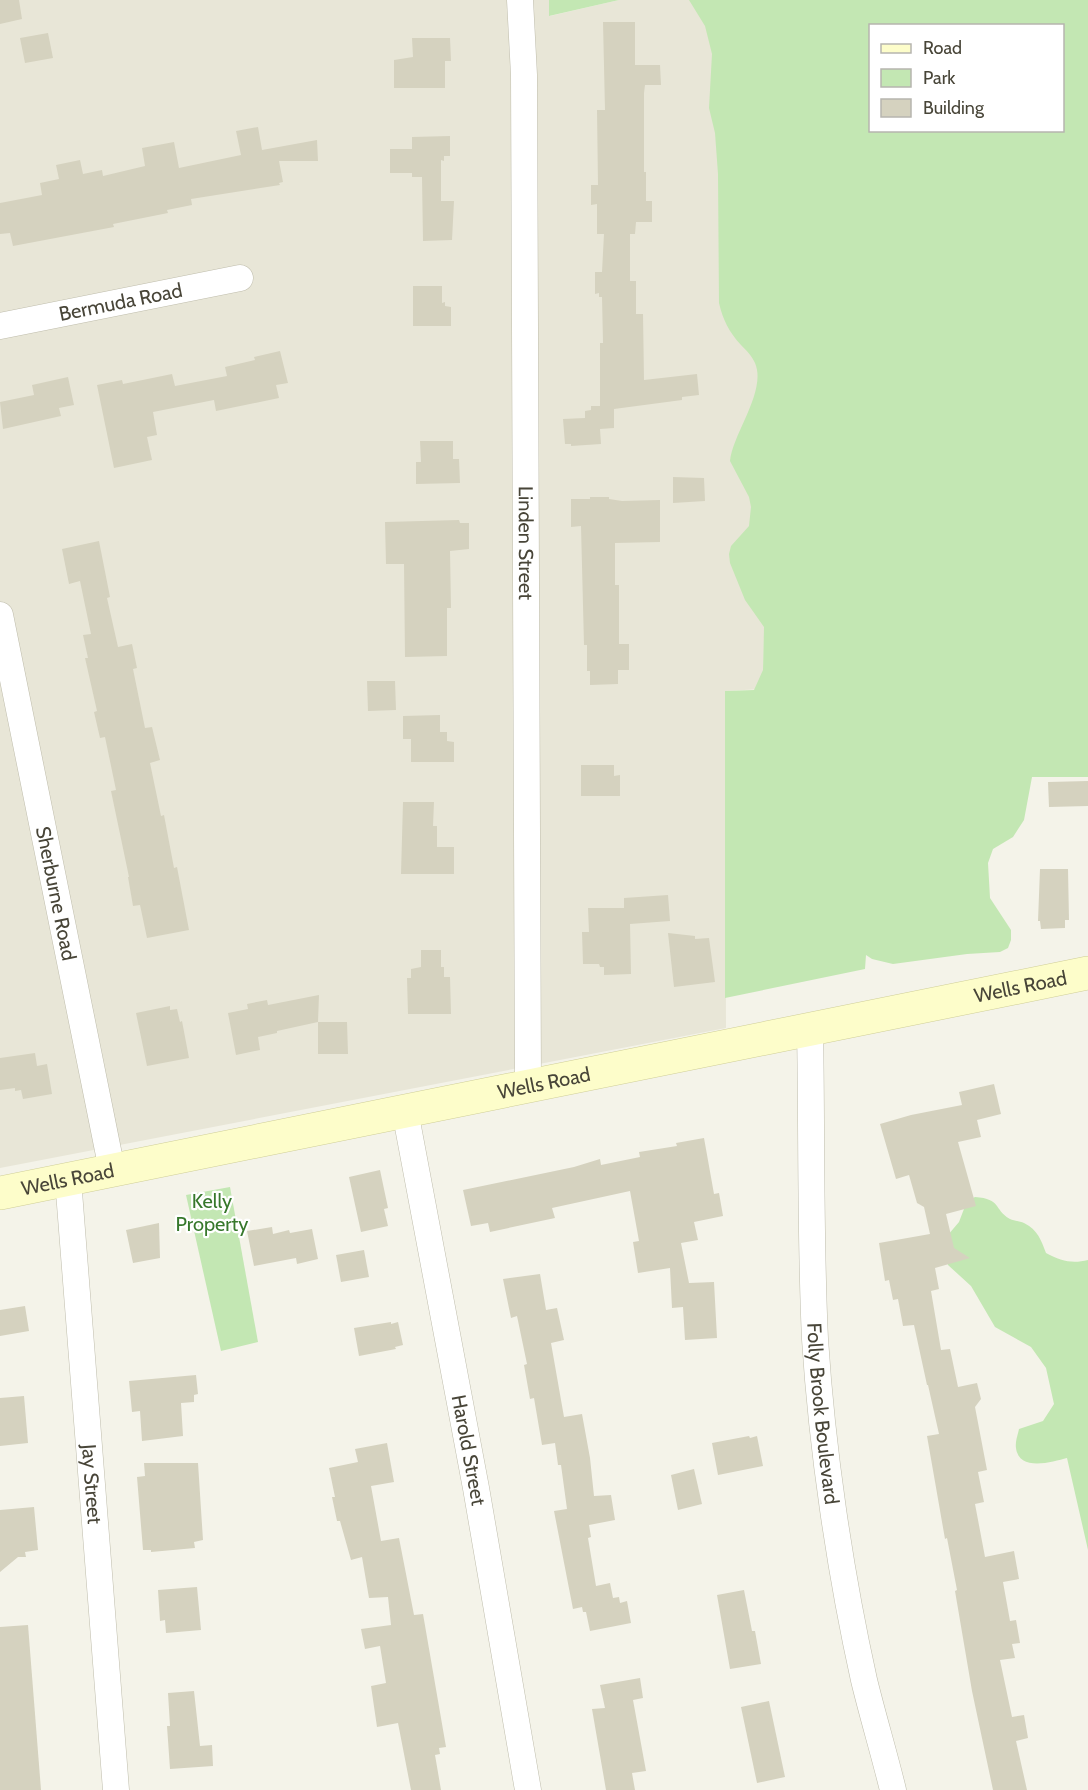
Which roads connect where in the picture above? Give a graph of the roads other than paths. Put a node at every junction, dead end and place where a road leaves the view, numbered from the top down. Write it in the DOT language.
graph roads {
  1 [pos="520,0"];
  2 [pos="240,278"];
  3 [pos="0,326"];
  4 [pos="0,615"];
  5 [pos="1088,973"];
  6 [pos="810,1030"];
  7 [pos="528,1086"];
  8 [pos="405,1111"];
  9 [pos="112,1170"];
  10 [pos="68,1179"];
  11 [pos="0,1193"];
  12 [pos="116,1790"];
  13 [pos="528,1790"];
  14 [pos="893,1790"];
  1 -- 7 [label="street, Linden Street"];
  2 -- 3 [label="street, Bermuda Road"];
  4 -- 9 [label="street, Sherburne Road"];
  5 -- 6 [label="main road, Wells Road"];
  6 -- 7 [label="main road, Wells Road"];
  6 -- 14 [label="street, Folly Brook Boulevard"];
  7 -- 8 [label="main road, Wells Road"];
  8 -- 9 [label="main road, Wells Road"];
  8 -- 13 [label="street, Harold Street"];
  9 -- 10 [label="main road, Wells Road"];
  10 -- 11 [label="main road, Wells Road"];
  10 -- 12 [label="street, Jay Street"];
}
